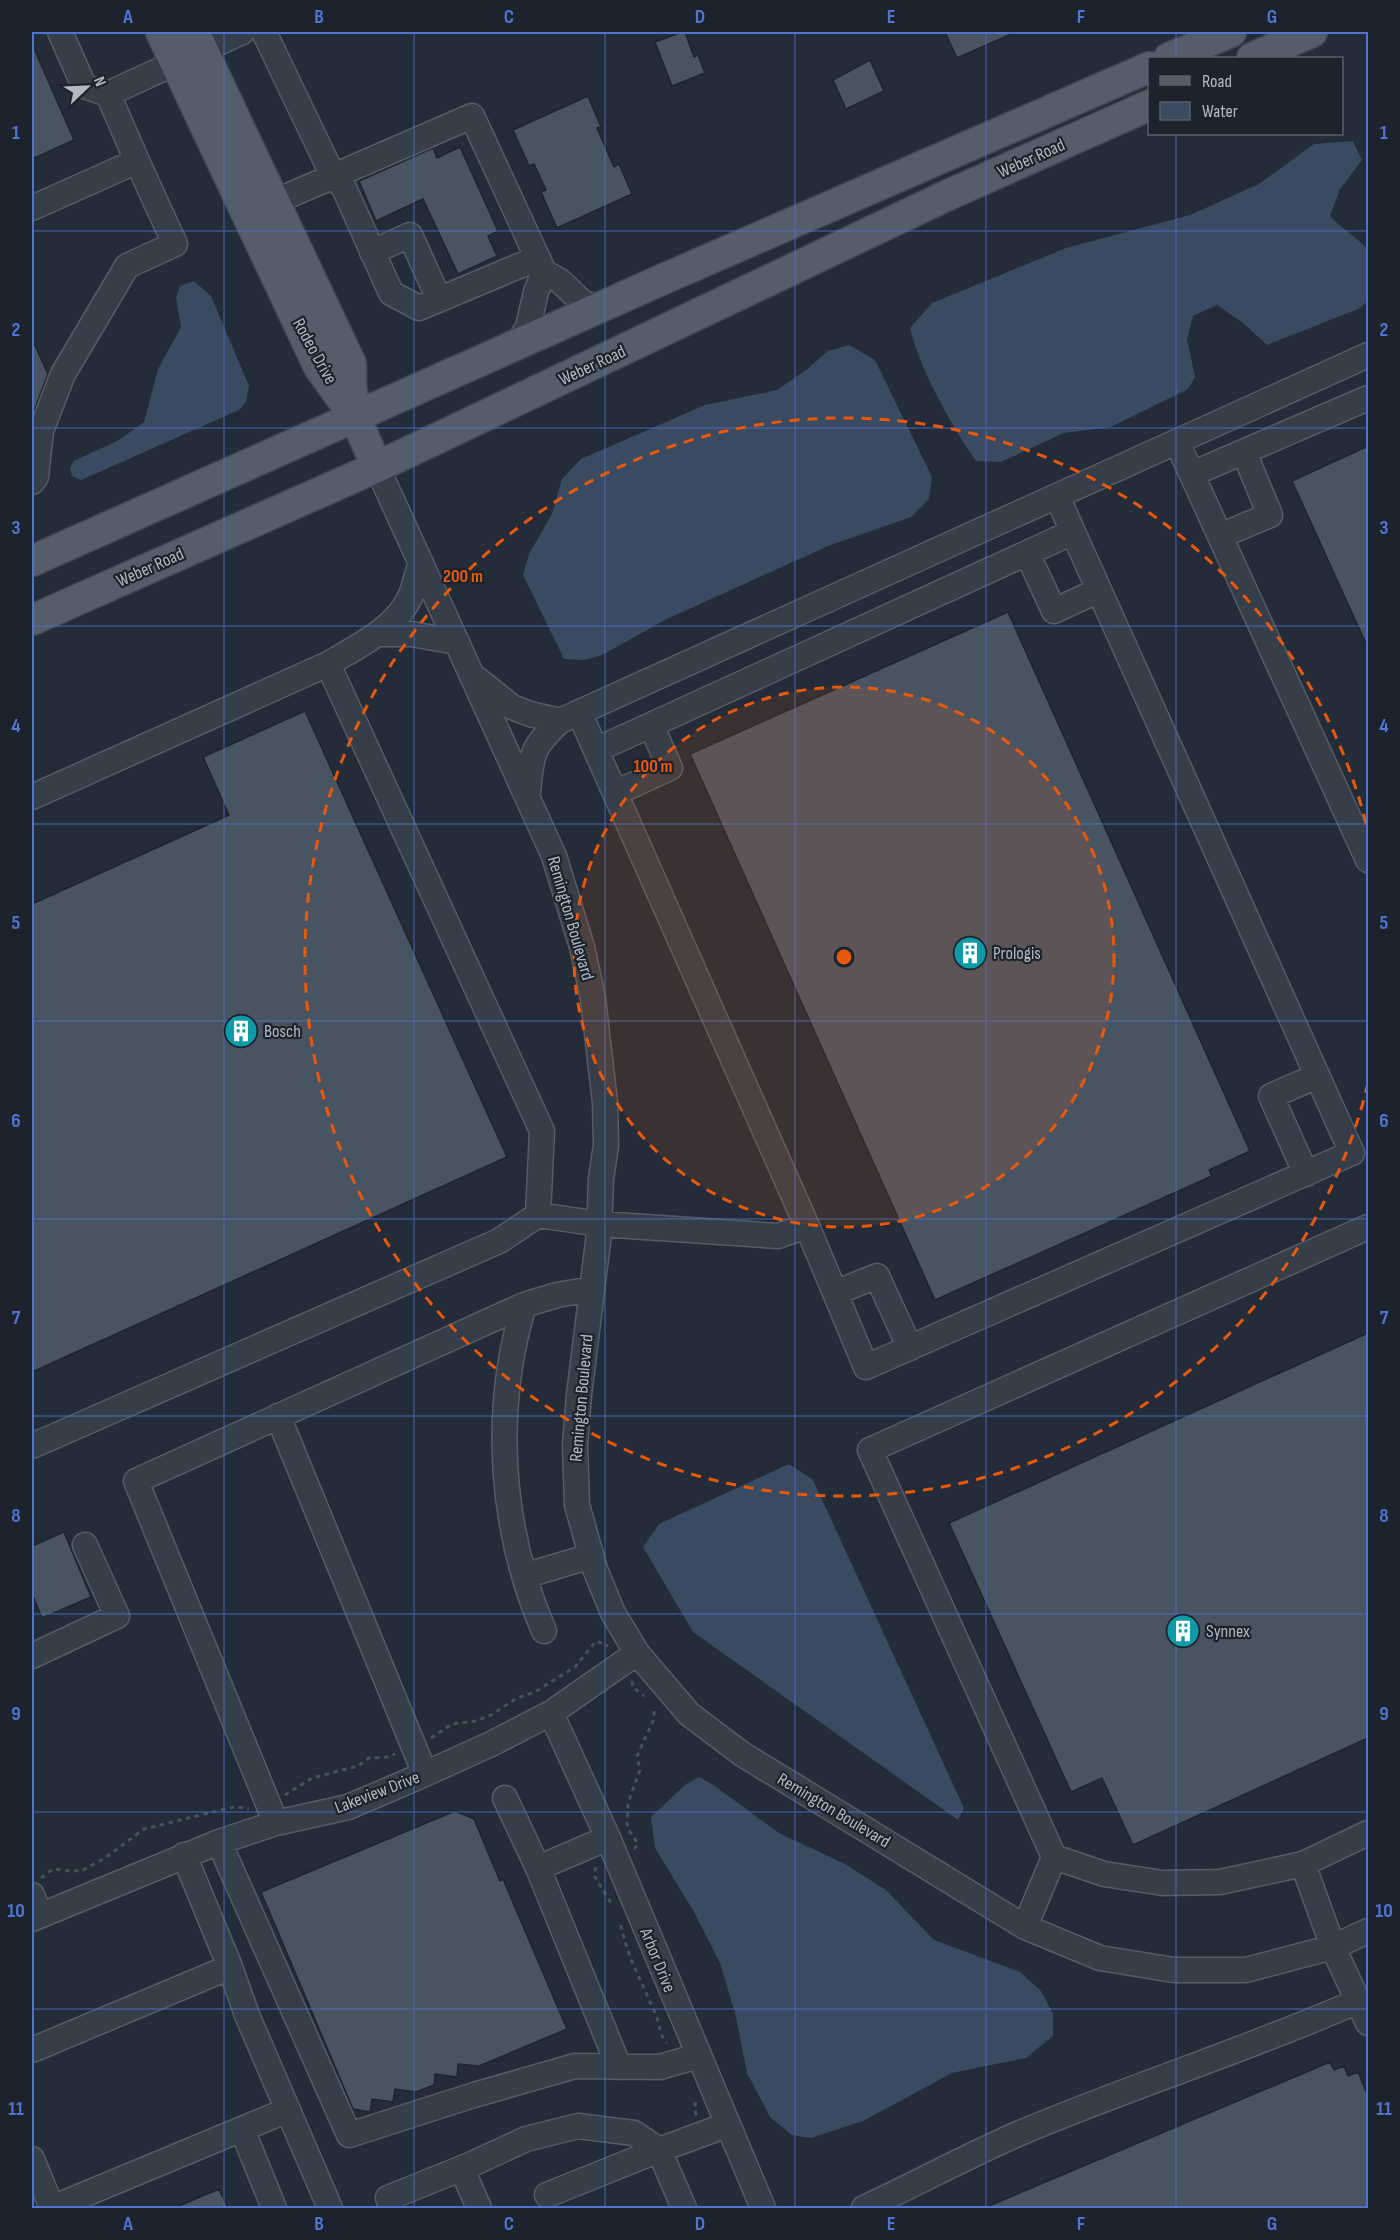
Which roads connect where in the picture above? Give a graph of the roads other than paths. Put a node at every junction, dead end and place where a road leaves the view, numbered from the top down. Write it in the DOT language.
graph roads {
  1 [pos="60,32"];
  2 [pos="161,32"];
  3 [pos="242,32"];
  4 [pos="264,32"];
  5 [pos="1232,32"];
  6 [pos="1312,32"];
  7 [pos="190,48"];
  8 [pos="1171,57"];
  9 [pos="1254,57"];
  10 [pos="1148,67"];
  11 [pos="108,94"];
  12 [pos="1148,105"];
  13 [pos="137,161"];
  14 [pos="333,176"];
  15 [pos="274,202"];
  16 [pos="32,208"];
  17 [pos="372,252"];
  18 [pos="541,265"];
  19 [pos="439,299"];
  20 [pos="599,307"];
  21 [pos="516,346"];
  22 [pos="1368,355"];
  23 [pos="1368,398"];
  24 [pos="355,417"];
  25 [pos="1177,442"];
  26 [pos="1244,452"];
  27 [pos="377,467"];
  28 [pos="1192,474"];
  29 [pos="32,482"];
  30 [pos="1057,496"];
  31 [pos="1073,532"];
  32 [pos="1220,536"];
  33 [pos="1027,554"];
  34 [pos="32,561"];
  35 [pos="420,562"];
  36 [pos="1099,590"];
  37 [pos="32,620"];
  38 [pos="377,634"];
  39 [pos="457,642"];
  40 [pos="328,664"];
  41 [pos="473,676"];
  42 [pos="570,716"];
  43 [pos="651,725"];
  44 [pos="596,750"];
  45 [pos="615,793"];
  46 [pos="527,794"];
  47 [pos="32,797"];
  48 [pos="1368,860"];
  49 [pos="1317,1076"];
  50 [pos="1360,1149"];
  51 [pos="1306,1174"];
  52 [pos="538,1215"];
  53 [pos="600,1224"];
  54 [pos="807,1226"];
  55 [pos="1368,1227"];
  56 [pos="592,1289"];
  57 [pos="835,1293"];
  58 [pos="524,1305"];
  59 [pos="910,1348"];
  60 [pos="278,1416"];
  61 [pos="32,1446"];
  62 [pos="85,1545"];
  63 [pos="591,1557"];
  64 [pos="524,1576"];
  65 [pos="544,1630"];
  66 [pos="637,1653"];
  67 [pos="32,1656"];
  68 [pos="551,1713"];
  69 [pos="425,1774"];
  70 [pos="505,1798"];
  71 [pos="276,1823"];
  72 [pos="1368,1833"];
  73 [pos="608,1838"];
  74 [pos="219,1842"];
  75 [pos="184,1855"];
  76 [pos="1054,1857"];
  77 [pos="1303,1864"];
  78 [pos="538,1868"];
  79 [pos="36,1902"];
  80 [pos="1025,1927"];
  81 [pos="1368,1931"];
  82 [pos="1333,1947"];
  83 [pos="230,1967"];
  84 [pos="1358,2001"];
  85 [pos="1368,2023"];
  86 [pos="32,2050"];
  87 [pos="698,2056"];
  88 [pos="619,2067"];
  89 [pos="288,2110"];
  90 [pos="727,2125"];
  91 [pos="242,2129"];
  92 [pos="659,2150"];
  93 [pos="32,2159"];
  94 [pos="462,2169"];
  95 [pos="547,2195"];
  96 [pos="274,2208"];
  97 [pos="330,2208"];
  98 [pos="392,2208"];
  99 [pos="479,2208"];
  100 [pos="684,2208"];
  101 [pos="763,2208"];
  102 [pos="864,2208"];
  1 -- 11 [label="street"];
  2 -- 7 [label="main road, Rodeo Drive"];
  3 -- 7 [label="street"];
  4 -- 14 [label="street"];
  5 -- 8 [label="main road"];
  6 -- 9 [label="main road"];
  7 -- 11 [label="street"];
  7 -- 15 [label="main road, Rodeo Drive"];
  7 -- 24 [label="main road, Rodeo Drive"];
  10 -- 20 [label="main road, Weber Road"];
  11 -- 13 [label="street"];
  12 -- 27 [label="main road, Weber Road"];
  13 -- 16 [label="street"];
  13 -- 29 [label="street"];
  14 -- 15 [label="street"];
  14 -- 17 [label="street"];
  14 -- 18 [label="street"];
  15 -- 24 [label="main road, Rodeo Drive"];
  17 -- 19 [label="street"];
  17 -- 19 [label="street"];
  18 -- 19 [label="street"];
  18 -- 20 [label="street"];
  18 -- 21 [label="street"];
  20 -- 21 [label="main road, Weber Road"];
  21 -- 24 [label="main road, Weber Road"];
  22 -- 25 [label="street"];
  23 -- 26 [label="street"];
  24 -- 27 [label="main road, Remington Boulevard"];
  24 -- 34 [label="main road, Weber Road"];
  25 -- 28 [label="street"];
  25 -- 30 [label="street"];
  26 -- 28 [label="street"];
  26 -- 32 [label="street"];
  27 -- 35 [label="street, Remington Boulevard"];
  27 -- 37 [label="main road, Weber Road"];
  28 -- 32 [label="street"];
  30 -- 31 [label="street"];
  30 -- 42 [label="street"];
  31 -- 33 [label="street"];
  31 -- 36 [label="street"];
  32 -- 48 [label="street"];
  33 -- 36 [label="street"];
  33 -- 43 [label="street"];
  35 -- 38 [label="street"];
  35 -- 39 [label="street, Remington Boulevard"];
  36 -- 49 [label="street"];
  38 -- 39 [label="street"];
  38 -- 40 [label="street"];
  39 -- 41 [label="street, Remington Boulevard"];
  40 -- 47 [label="street"];
  40 -- 52 [label="street"];
  41 -- 42 [label="street"];
  41 -- 46 [label="street, Remington Boulevard"];
  42 -- 44 [label="street"];
  42 -- 46 [label="street"];
  43 -- 44 [label="street"];
  43 -- 45 [label="street"];
  44 -- 45 [label="street"];
  45 -- 54 [label="street"];
  46 -- 53 [label="street, Remington Boulevard"];
  49 -- 50 [label="street"];
  49 -- 51 [label="street"];
  50 -- 51 [label="street"];
  51 -- 59 [label="street"];
  52 -- 53 [label="street"];
  52 -- 61 [label="street"];
  53 -- 54 [label="street"];
  53 -- 56 [label="street, Remington Boulevard"];
  54 -- 57 [label="street"];
  55 -- 76 [label="street"];
  56 -- 58 [label="street"];
  56 -- 63 [label="street, Remington Boulevard"];
  57 -- 59 [label="street"];
  57 -- 59 [label="street"];
  58 -- 60 [label="street"];
  58 -- 64 [label="street"];
  60 -- 69 [label="street"];
  60 -- 71 [label="street"];
  62 -- 67 [label="street"];
  63 -- 64 [label="street"];
  63 -- 66 [label="street, Remington Boulevard"];
  64 -- 65 [label="street"];
  66 -- 68 [label="street, Lakeview Drive"];
  66 -- 80 [label="street, Remington Boulevard"];
  68 -- 69 [label="street, Lakeview Drive"];
  68 -- 73 [label="street, Arbor Drive"];
  69 -- 71 [label="street, Lakeview Drive"];
  70 -- 78 [label="street"];
  71 -- 74 [label="street, Lakeview Drive"];
  72 -- 77 [label="street"];
  73 -- 78 [label="street"];
  73 -- 87 [label="street, Arbor Drive"];
  74 -- 75 [label="street, Lakeview Drive"];
  74 -- 88 [label="street"];
  75 -- 79 [label="street, Lakeview Drive"];
  75 -- 83 [label="street"];
  76 -- 77 [label="street"];
  76 -- 80 [label="street"];
  77 -- 82 [label="street"];
  78 -- 88 [label="street"];
  80 -- 82 [label="street, Remington Boulevard"];
  81 -- 82 [label="street, Remington Boulevard"];
  82 -- 84 [label="street"];
  83 -- 86 [label="street"];
  83 -- 89 [label="street"];
  84 -- 85 [label="street"];
  84 -- 102 [label="street"];
  87 -- 88 [label="street"];
  87 -- 90 [label="street, Arbor Drive"];
  89 -- 91 [label="street"];
  89 -- 97 [label="street"];
  90 -- 92 [label="street"];
  90 -- 101 [label="street, Arbor Drive"];
  91 -- 93 [label="street"];
  91 -- 96 [label="street"];
  92 -- 94 [label="street"];
  92 -- 95 [label="street"];
  92 -- 100 [label="street"];
  94 -- 98 [label="street"];
  94 -- 99 [label="street"];
}
